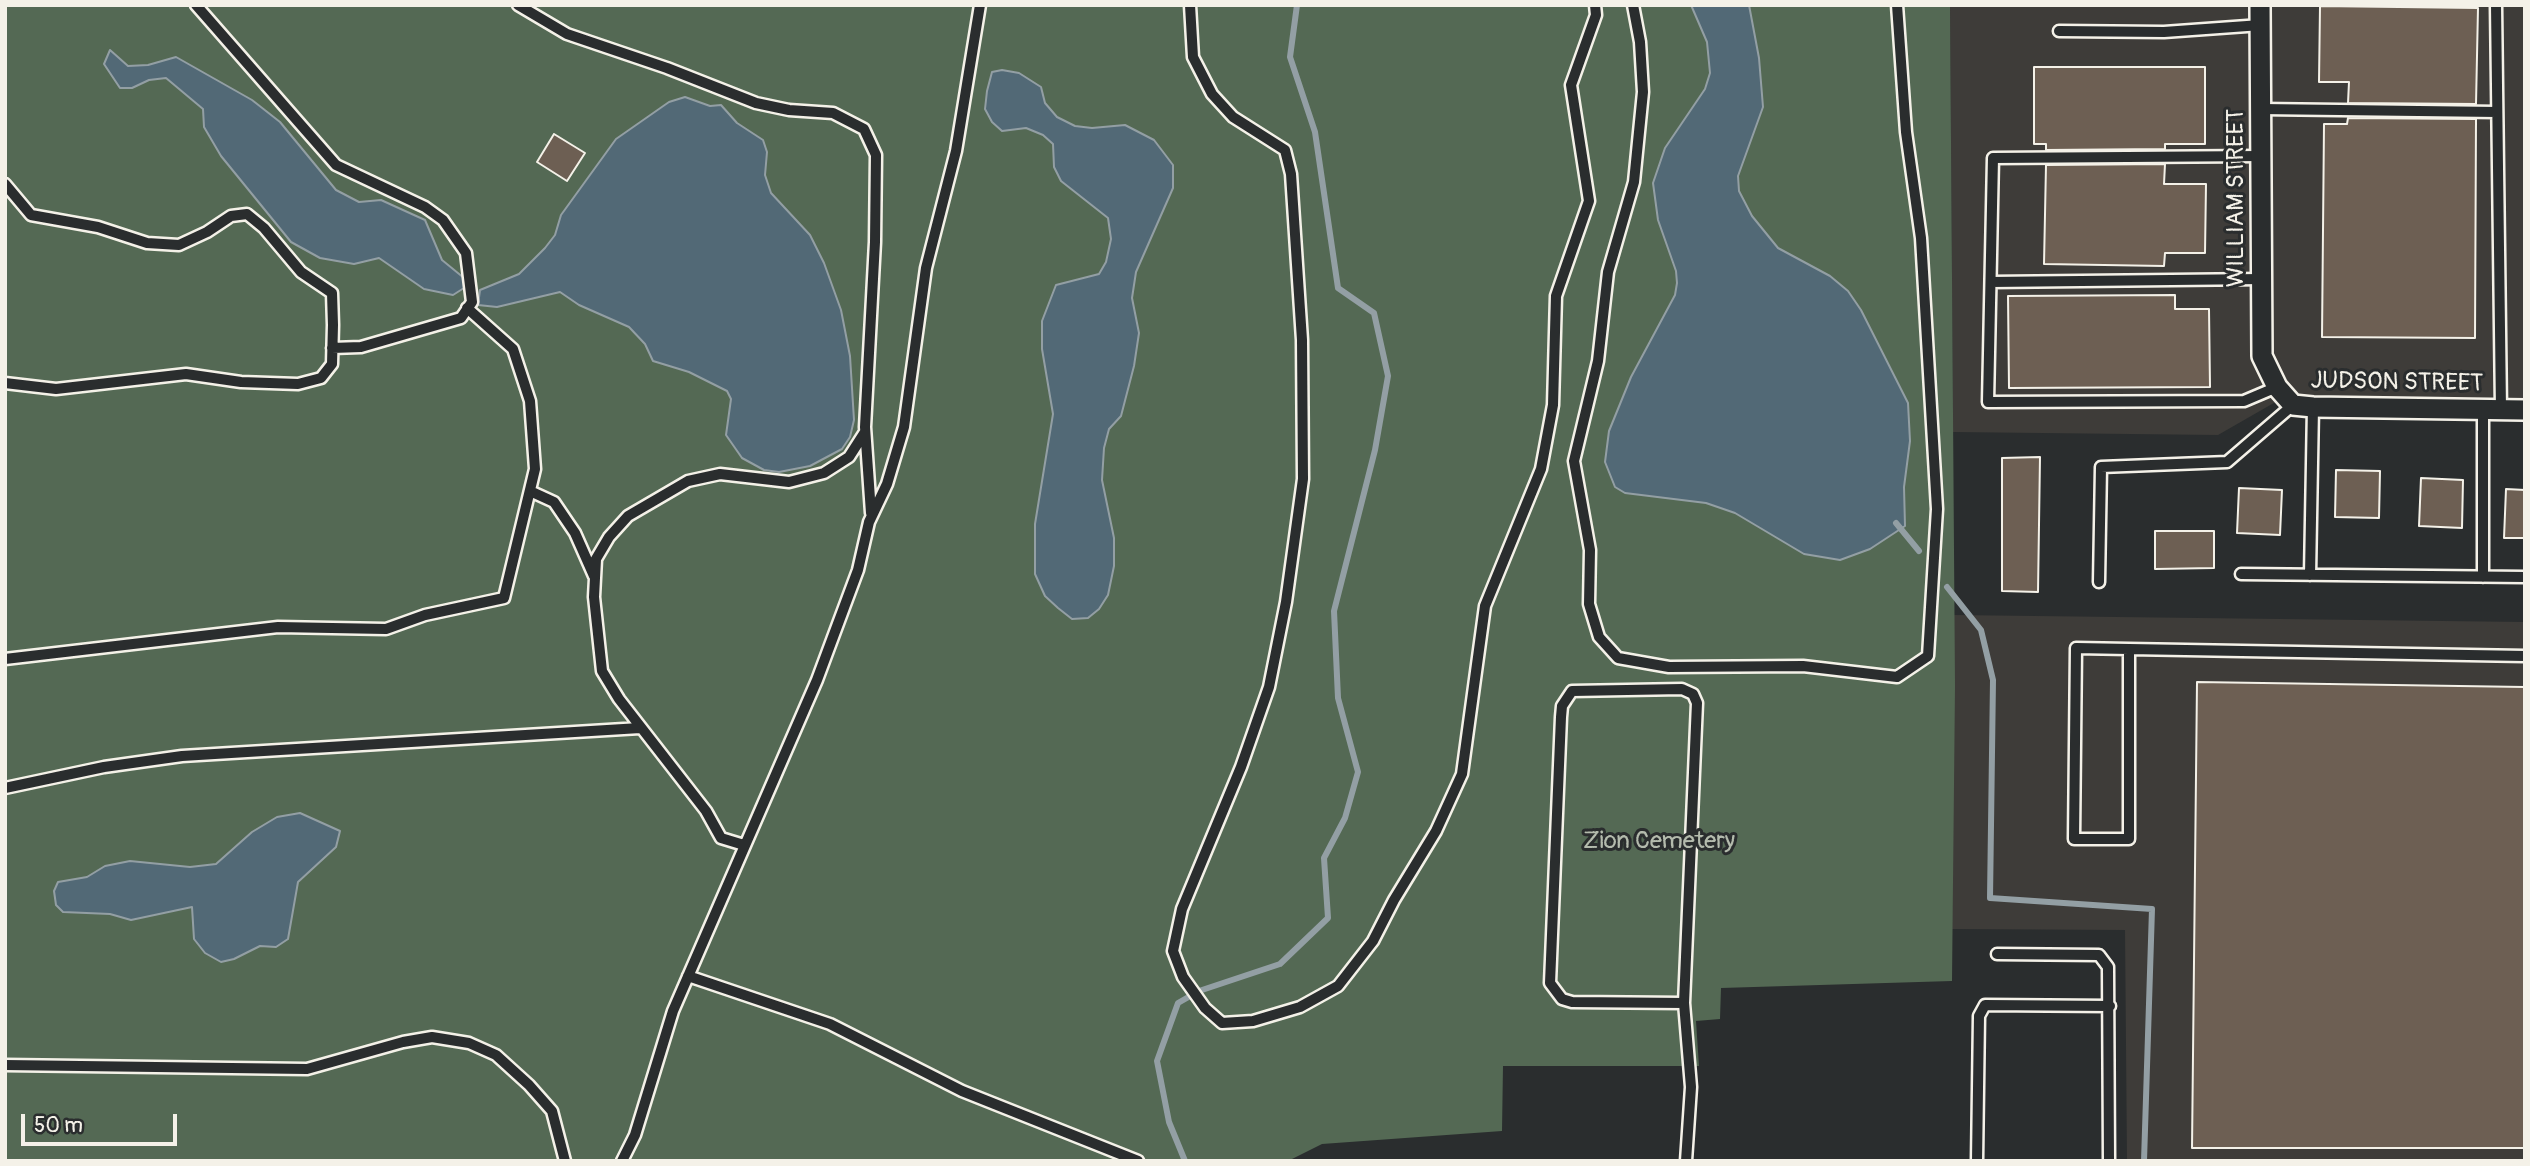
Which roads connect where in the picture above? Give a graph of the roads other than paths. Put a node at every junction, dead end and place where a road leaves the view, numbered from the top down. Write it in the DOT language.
graph roads {
  1 [pos="196,5"];
  2 [pos="518,5"];
  3 [pos="980,5"];
  4 [pos="1190,5"];
  5 [pos="1595,5"];
  6 [pos="1633,5"];
  7 [pos="1897,5"];
  8 [pos="2260,5"];
  9 [pos="2496,5"];
  10 [pos="2260,25"];
  11 [pos="2059,31"];
  12 [pos="2261,109"];
  13 [pos="2497,112"];
  14 [pos="2261,156"];
  15 [pos="5,184"];
  16 [pos="2262,279"];
  17 [pos="1991,282"];
  18 [pos="467,308"];
  19 [pos="332,348"];
  20 [pos="5,383"];
  21 [pos="2277,387"];
  22 [pos="2303,406"];
  23 [pos="2492,410"];
  24 [pos="2525,410"];
  25 [pos="866,431"];
  26 [pos="530,491"];
  27 [pos="871,517"];
  28 [pos="2241,574"];
  29 [pos="2310,575"];
  30 [pos="2483,577"];
  31 [pos="2525,577"];
  32 [pos="595,580"];
  33 [pos="2099,582"];
  34 [pos="2129,649"];
  35 [pos="2525,656"];
  36 [pos="5,659"];
  37 [pos="640,728"];
  38 [pos="5,788"];
  39 [pos="744,845"];
  40 [pos="1997,954"];
  41 [pos="688,976"];
  42 [pos="1684,1003"];
  43 [pos="2110,1006"];
  44 [pos="5,1065"];
  45 [pos="565,1161"];
  46 [pos="622,1161"];
  47 [pos="1138,1161"];
  48 [pos="1686,1161"];
  49 [pos="1977,1161"];
  50 [pos="2109,1161"];
  1 -- 18 [label="lane"];
  2 -- 25 [label="lane"];
  3 -- 27 [label="lane"];
  4 -- 5 [label="lane"];
  6 -- 7 [label="lane"];
  8 -- 10 [label="street, WILLIAM STREET"];
  9 -- 13 [label="lane"];
  10 -- 11 [label="lane"];
  10 -- 12 [label="street, WILLIAM STREET"];
  12 -- 13 [label="lane"];
  12 -- 14 [label="street, WILLIAM STREET"];
  13 -- 23 [label="lane"];
  14 -- 16 [label="street, WILLIAM STREET"];
  14 -- 17 [label="lane"];
  15 -- 19 [label="lane"];
  16 -- 17 [label="lane"];
  16 -- 21 [label="street, WILLIAM STREET"];
  17 -- 21 [label="lane"];
  18 -- 19 [label="lane"];
  18 -- 26 [label="lane"];
  19 -- 20 [label="lane"];
  21 -- 22 [label="street, JUDSON STREET"];
  22 -- 23 [label="street, JUDSON STREET"];
  22 -- 29 [label="lane"];
  22 -- 33 [label="lane"];
  23 -- 24 [label="street, JUDSON STREET"];
  23 -- 30 [label="lane"];
  25 -- 27 [label="lane"];
  25 -- 32 [label="lane"];
  26 -- 32 [label="lane"];
  26 -- 36 [label="lane"];
  27 -- 39 [label="lane"];
  28 -- 29 [label="lane"];
  29 -- 30 [label="lane"];
  30 -- 31 [label="lane"];
  32 -- 37 [label="lane"];
  34 -- 34 [label="lane"];
  34 -- 35 [label="lane"];
  37 -- 38 [label="lane"];
  37 -- 39 [label="lane"];
  39 -- 41 [label="lane"];
  40 -- 43 [label="lane"];
  41 -- 46 [label="lane"];
  41 -- 47 [label="lane"];
  42 -- 42 [label="lane"];
  42 -- 48 [label="lane"];
  43 -- 49 [label="lane"];
  43 -- 50 [label="lane"];
  44 -- 45 [label="lane"];
}
